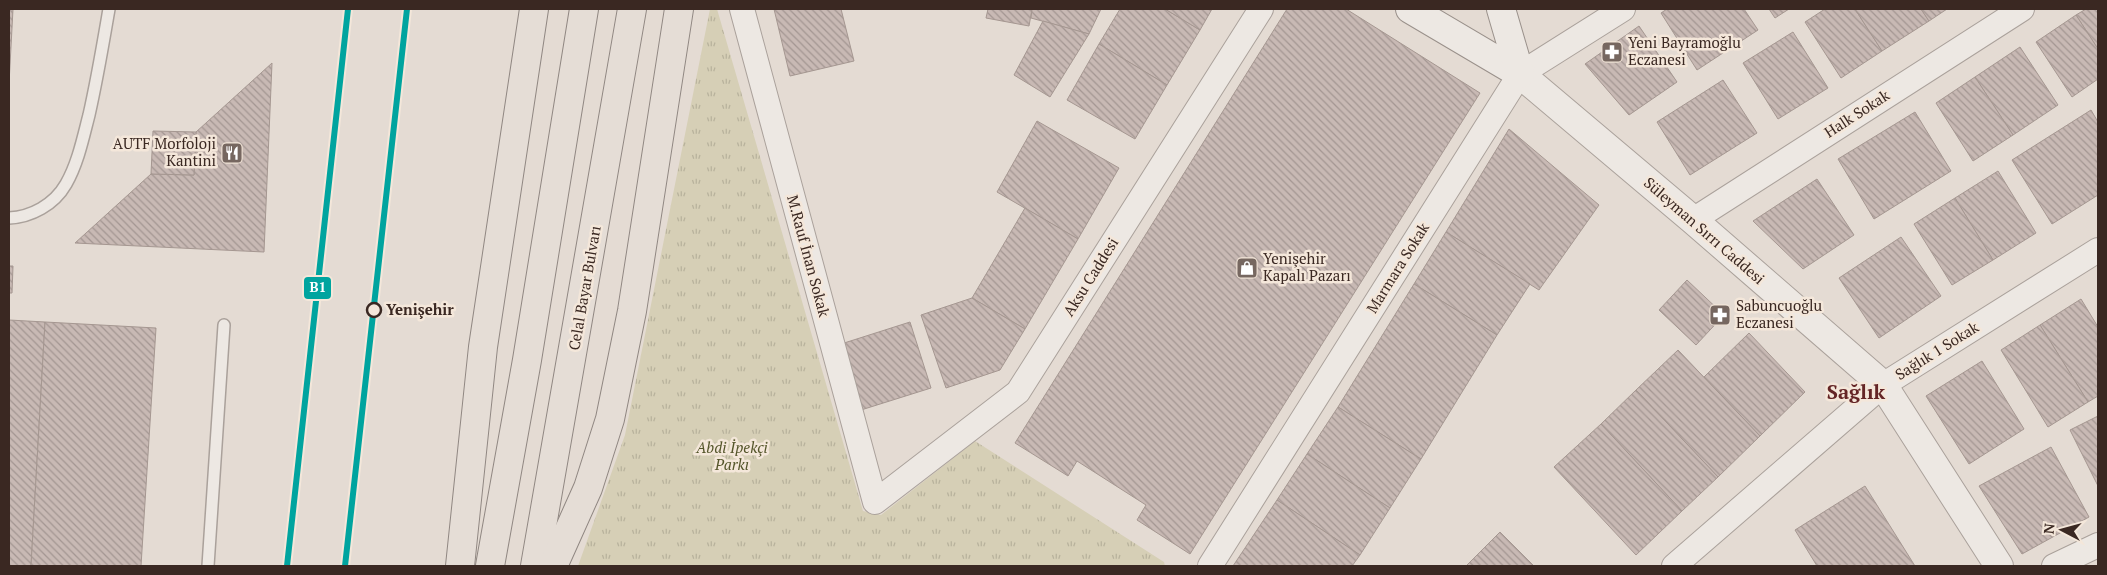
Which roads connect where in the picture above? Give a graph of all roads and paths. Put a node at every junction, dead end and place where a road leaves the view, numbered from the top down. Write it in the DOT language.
graph roads {
  1 [pos="109,9"];
  2 [pos="534,9"];
  3 [pos="584,9"];
  4 [pos="632,9"];
  5 [pos="679,9"];
  6 [pos="742,9"];
  7 [pos="1261,9"];
  8 [pos="1410,9"];
  9 [pos="1502,9"];
  10 [pos="1623,9"];
  11 [pos="2022,9"];
  12 [pos="1520,74"];
  13 [pos="9,218"];
  14 [pos="1693,220"];
  15 [pos="2098,250"];
  16 [pos="224,325"];
  17 [pos="1883,385"];
  18 [pos="875,502"];
  19 [pos="2098,545"];
  20 [pos="208,566"];
  21 [pos="460,566"];
  22 [pos="490,566"];
  23 [pos="536,566"];
  24 [pos="553,566"];
  25 [pos="1210,566"];
  26 [pos="1674,566"];
  27 [pos="1999,566"];
  28 [pos="2054,566"];
  1 -- 13 [label="lane"];
  2 -- 21 [label="main road"];
  3 -- 22 [label="main road"];
  4 -- 23 [label="main road, Celal Bayar Bulvarı"];
  5 -- 24 [label="main road"];
  6 -- 18 [label="street, M.Rauf İnan Sokak"];
  7 -- 18 [label="street, Aksu Caddesi"];
  8 -- 12 [label="street, Süleyman Sırrı Caddesi"];
  9 -- 12 [label="street"];
  10 -- 12 [label="street, Marmara Sokak"];
  11 -- 14 [label="street, Halk Sokak"];
  12 -- 14 [label="street, Süleyman Sırrı Caddesi"];
  12 -- 25 [label="street, Marmara Sokak"];
  14 -- 17 [label="street, Süleyman Sırrı Caddesi"];
  15 -- 17 [label="street, Sağlık 1 Sokak"];
  16 -- 20 [label="lane"];
  17 -- 26 [label="street, Sağlık 1 Sokak"];
  17 -- 27 [label="street, Süleyman Sırrı Caddesi"];
  19 -- 28 [label="street"];
}
